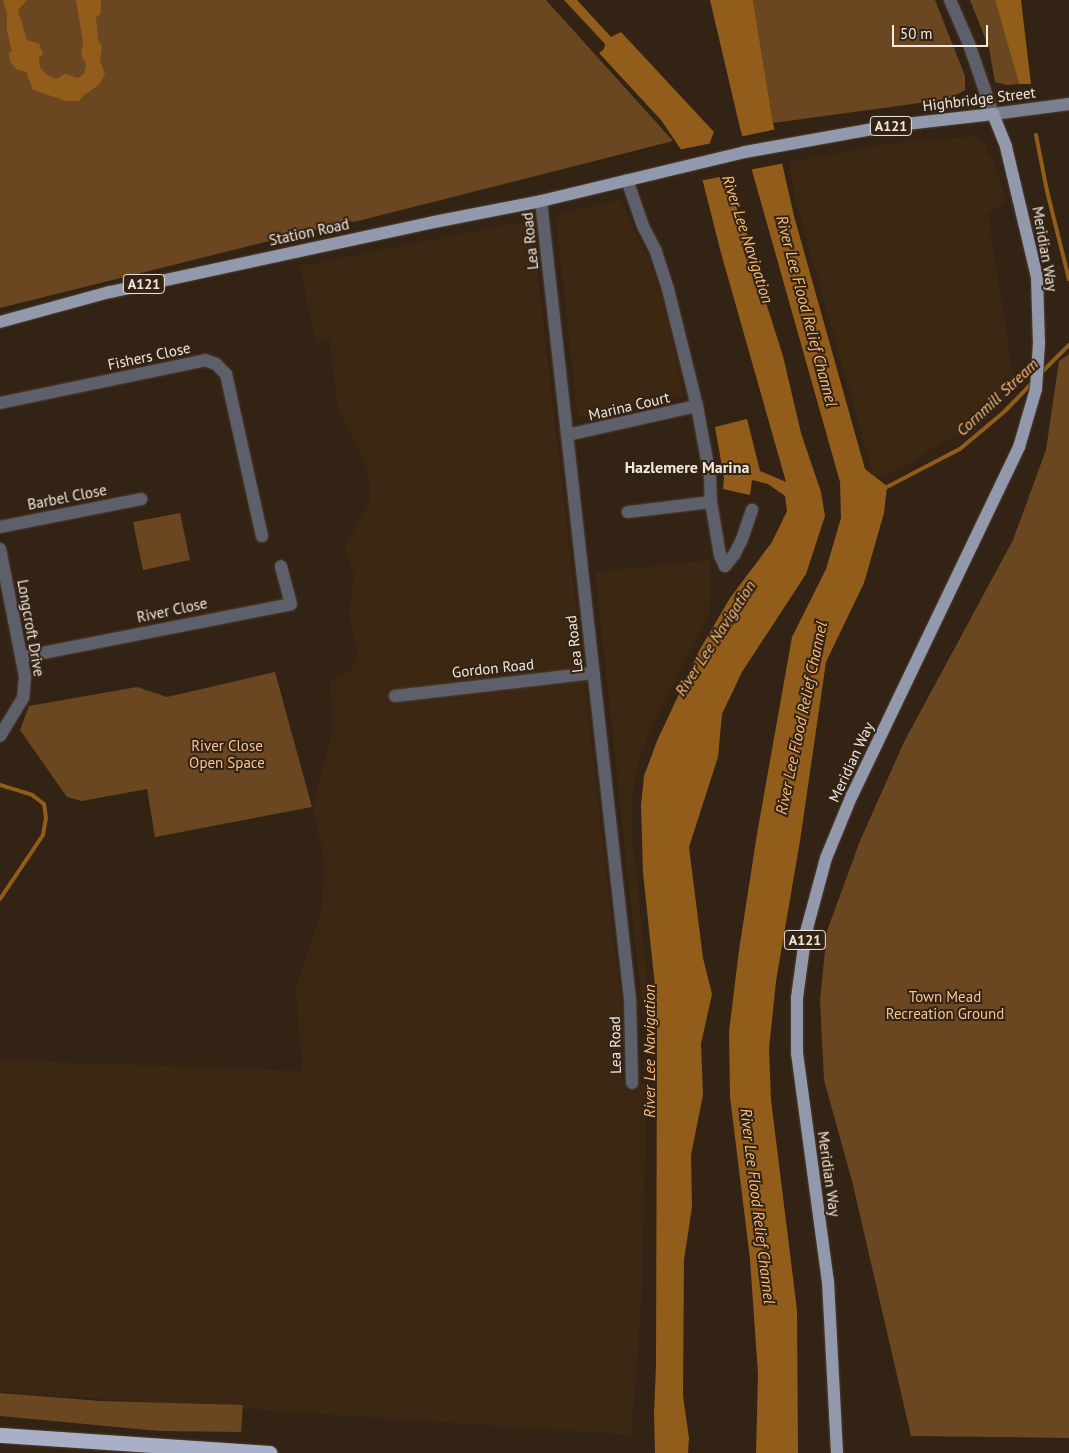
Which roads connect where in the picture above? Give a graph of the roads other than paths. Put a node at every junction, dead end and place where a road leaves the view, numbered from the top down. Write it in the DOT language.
graph roads {
  1 [pos="950,0"];
  2 [pos="1069,104"];
  3 [pos="993,114"];
  4 [pos="627,180"];
  5 [pos="541,201"];
  6 [pos="0,322"];
  7 [pos="0,404"];
  8 [pos="697,406"];
  9 [pos="568,435"];
  10 [pos="141,499"];
  11 [pos="711,502"];
  12 [pos="752,510"];
  13 [pos="628,512"];
  14 [pos="0,527"];
  15 [pos="262,536"];
  16 [pos="0,549"];
  17 [pos="281,566"];
  18 [pos="22,658"];
  19 [pos="594,672"];
  20 [pos="395,696"];
  21 [pos="0,736"];
  22 [pos="632,1083"];
  23 [pos="0,1435"];
  24 [pos="269,1453"];
  25 [pos="837,1453"];
  1 -- 3 [label="street"];
  2 -- 3 [label="main road, Highbridge Street"];
  3 -- 4 [label="main road, Highbridge Street / A121"];
  3 -- 25 [label="main road, Meridian Way / A121"];
  4 -- 5 [label="main road, Station Road / A121"];
  4 -- 8 [label="street"];
  5 -- 6 [label="main road, Station Road / A121"];
  5 -- 9 [label="street, Lea Road"];
  7 -- 15 [label="street, Fishers Close"];
  8 -- 9 [label="street, Marina Court"];
  8 -- 11 [label="street"];
  9 -- 19 [label="street, Lea Road"];
  10 -- 14 [label="street, Barbel Close"];
  11 -- 12 [label="street"];
  11 -- 13 [label="street"];
  16 -- 18 [label="street, Longcroft Drive"];
  17 -- 18 [label="street, River Close"];
  18 -- 21 [label="street, Longcroft Drive"];
  19 -- 20 [label="street, Gordon Road"];
  19 -- 22 [label="street, Lea Road"];
  23 -- 24 [label="highway"];
}
